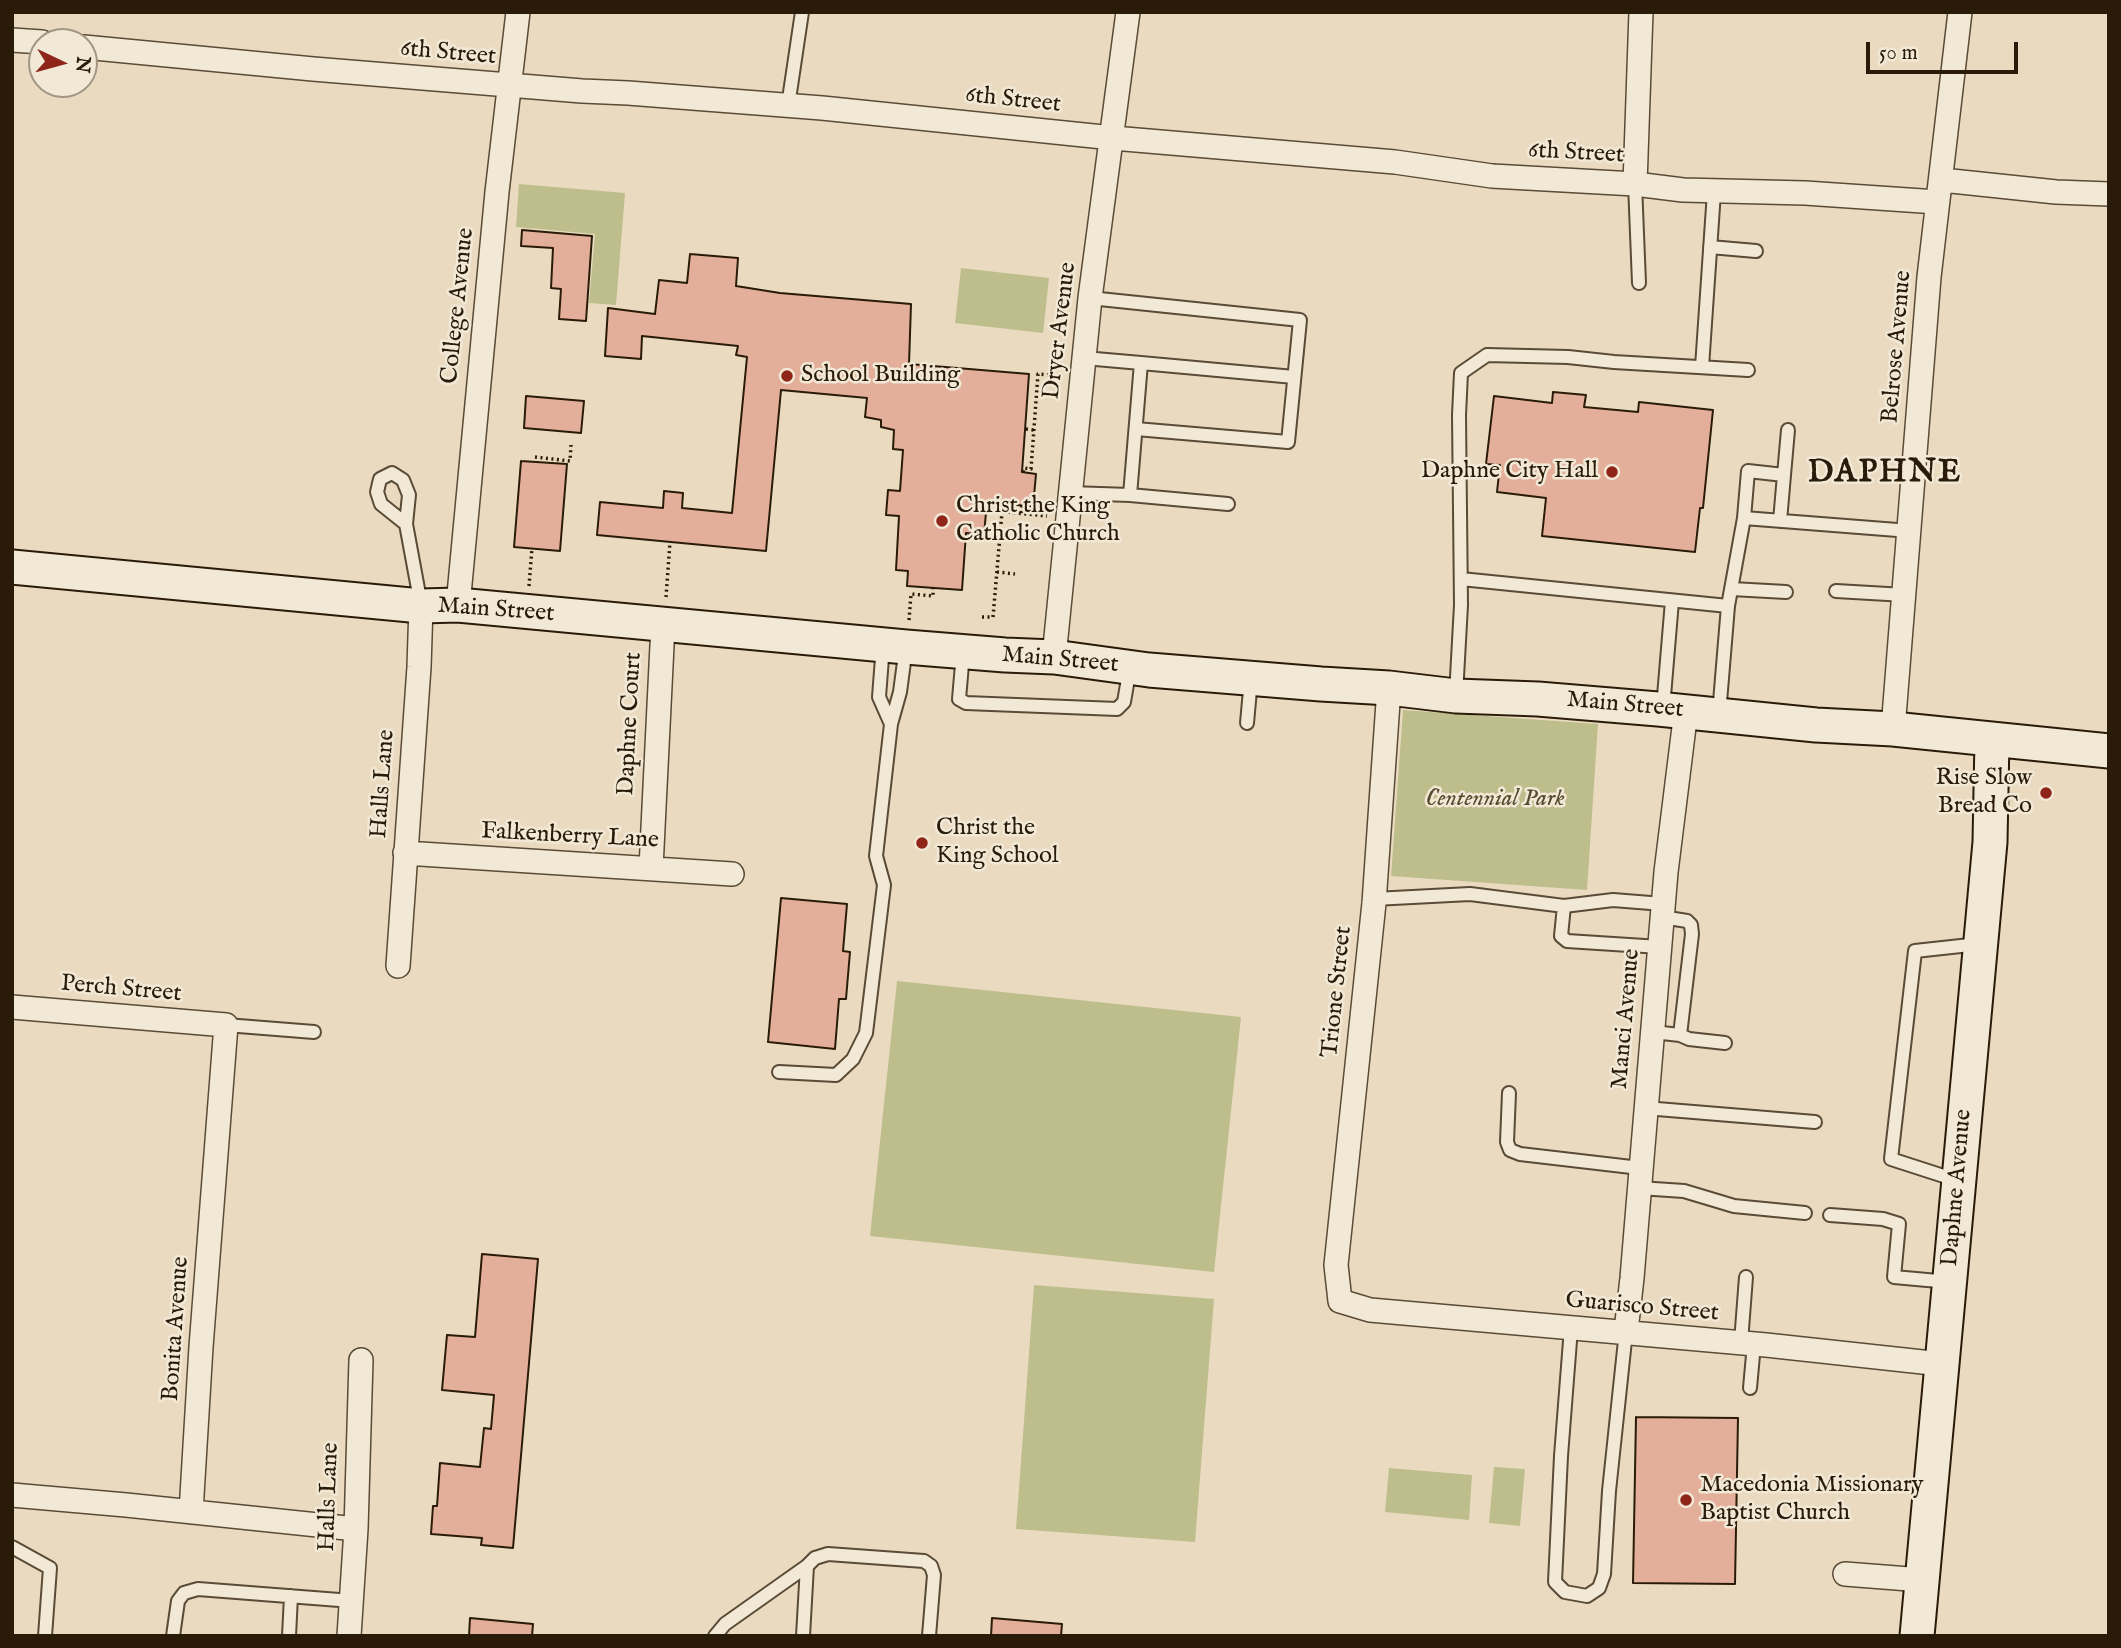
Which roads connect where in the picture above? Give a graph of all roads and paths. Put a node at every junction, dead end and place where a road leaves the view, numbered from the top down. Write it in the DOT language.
graph roads {
  1 [pos="518,12"];
  2 [pos="802,12"];
  3 [pos="1128,12"];
  4 [pos="1641,12"];
  5 [pos="1960,12"];
  6 [pos="98,48"];
  7 [pos="510,85"];
  8 [pos="788,106"];
  9 [pos="1113,138"];
  10 [pos="1635,184"];
  11 [pos="1940,191"];
  12 [pos="1714,192"];
  13 [pos="2109,194"];
  14 [pos="1710,247"];
  15 [pos="1756,251"];
  16 [pos="1639,283"];
  17 [pos="1090,298"];
  18 [pos="1141,363"];
  19 [pos="1702,367"];
  20 [pos="1083,368"];
  21 [pos="1748,370"];
  22 [pos="1294,377"];
  23 [pos="1026,429"];
  24 [pos="1136,429"];
  25 [pos="1034,430"];
  26 [pos="1788,430"];
  27 [pos="571,445"];
  28 [pos="535,457"];
  29 [pos="1023,472"];
  30 [pos="1784,475"];
  31 [pos="1070,493"];
  32 [pos="1130,495"];
  33 [pos="1228,504"];
  34 [pos="1022,505"];
  35 [pos="986,510"];
  36 [pos="1002,512"];
  37 [pos="1021,513"];
  38 [pos="1049,516"];
  39 [pos="1744,518"];
  40 [pos="1780,521"];
  41 [pos="406,524"];
  42 [pos="1910,531"];
  43 [pos="670,542"];
  44 [pos="532,548"];
  45 [pos="12,567"];
  46 [pos="996,572"];
  47 [pos="1015,574"];
  48 [pos="1461,579"];
  49 [pos="933,588"];
  50 [pos="1732,589"];
  51 [pos="529,591"];
  52 [pos="1836,591"];
  53 [pos="1786,592"];
  54 [pos="1905,595"];
  55 [pos="1672,601"];
  56 [pos="458,605"];
  57 [pos="421,606"];
  58 [pos="1728,606"];
  59 [pos="664,614"];
  60 [pos="982,617"];
  61 [pos="895,646"];
  62 [pos="963,652"];
  63 [pos="1054,657"];
  64 [pos="1130,667"];
  65 [pos="1251,678"];
  66 [pos="1389,688"];
  67 [pos="1456,696"];
  68 [pos="1689,711"];
  69 [pos="1247,723"];
  70 [pos="891,724"];
  71 [pos="1893,729"];
  72 [pos="1992,739"];
  73 [pos="2109,751"];
  74 [pos="405,853"];
  75 [pos="651,868"];
  76 [pos="732,874"];
  77 [pos="1374,899"];
  78 [pos="1564,906"];
  79 [pos="1663,911"];
  80 [pos="1980,944"];
  81 [pos="1660,947"];
  82 [pos="398,966"];
  83 [pos="12,1007"];
  84 [pos="226,1025"];
  85 [pos="1653,1031"];
  86 [pos="314,1032"];
  87 [pos="1680,1035"];
  88 [pos="1725,1042"];
  89 [pos="779,1072"];
  90 [pos="1509,1093"];
  91 [pos="1645,1108"];
  92 [pos="1815,1122"];
  93 [pos="1640,1178"];
  94 [pos="1959,1181"];
  95 [pos="1805,1213"];
  96 [pos="1830,1215"];
  97 [pos="1746,1277"];
  98 [pos="1949,1282"];
  99 [pos="1340,1301"];
  100 [pos="1571,1328"];
  101 [pos="1626,1331"];
  102 [pos="1747,1343"];
  103 [pos="361,1360"];
  104 [pos="1941,1364"];
  105 [pos="1750,1388"];
  106 [pos="12,1495"];
  107 [pos="191,1512"];
  108 [pos="356,1529"];
  109 [pos="12,1547"];
  110 [pos="807,1566"];
  111 [pos="1845,1574"];
  112 [pos="1922,1580"];
  113 [pos="291,1596"];
  114 [pos="352,1601"];
  115 [pos="45,1636"];
  116 [pos="173,1636"];
  117 [pos="289,1636"];
  118 [pos="349,1636"];
  119 [pos="715,1636"];
  120 [pos="803,1636"];
  121 [pos="929,1636"];
  122 [pos="1917,1636"];
  1 -- 7 [label="street, College Avenue"];
  2 -- 8 [label="lane"];
  3 -- 9 [label="street, Dryer Avenue"];
  4 -- 10 [label="street"];
  5 -- 11 [label="street, Belrose Avenue"];
  6 -- 7 [label="street, 6th Street"];
  7 -- 8 [label="street, 6th Street"];
  7 -- 56 [label="street, College Avenue"];
  8 -- 9 [label="street, 6th Street"];
  9 -- 10 [label="street, 6th Street"];
  9 -- 17 [label="street, Dryer Avenue"];
  10 -- 12 [label="street, 6th Street"];
  10 -- 16 [label="lane"];
  11 -- 12 [label="street, 6th Street"];
  11 -- 13 [label="street, 6th Street"];
  11 -- 42 [label="street, Belrose Avenue"];
  12 -- 14 [label="lane"];
  14 -- 15 [label="lane"];
  14 -- 19 [label="lane"];
  17 -- 20 [label="street, Dryer Avenue"];
  17 -- 22 [label="lane"];
  18 -- 20 [label="lane"];
  18 -- 22 [label="lane"];
  18 -- 24 [label="lane"];
  19 -- 21 [label="lane"];
  19 -- 48 [label="lane"];
  20 -- 25 [label="path"];
  20 -- 31 [label="street, Dryer Avenue"];
  22 -- 24 [label="lane"];
  23 -- 25 [label="path"];
  24 -- 32 [label="lane"];
  25 -- 29 [label="path"];
  26 -- 30 [label="lane"];
  27 -- 28 [label="path"];
  30 -- 39 [label="lane"];
  30 -- 40 [label="lane"];
  31 -- 32 [label="lane"];
  31 -- 63 [label="street, Dryer Avenue"];
  32 -- 33 [label="lane"];
  34 -- 37 [label="path"];
  35 -- 36 [label="path"];
  36 -- 37 [label="path"];
  36 -- 46 [label="path"];
  37 -- 38 [label="path"];
  39 -- 40 [label="lane"];
  39 -- 50 [label="lane"];
  40 -- 42 [label="lane"];
  41 -- 57 [label="lane"];
  42 -- 54 [label="street, Belrose Avenue"];
  43 -- 59 [label="path"];
  44 -- 51 [label="path"];
  45 -- 57 [label="main road, Main Street"];
  46 -- 47 [label="path"];
  46 -- 60 [label="path"];
  48 -- 55 [label="lane"];
  48 -- 67 [label="lane"];
  49 -- 61 [label="path"];
  50 -- 53 [label="lane"];
  50 -- 58 [label="lane"];
  52 -- 54 [label="lane"];
  54 -- 71 [label="street, Belrose Avenue"];
  55 -- 58 [label="lane"];
  55 -- 68 [label="lane"];
  56 -- 57 [label="main road, Main Street"];
  56 -- 59 [label="main road, Main Street"];
  57 -- 74 [label="street, Halls Lane"];
  58 -- 68 [label="lane"];
  59 -- 61 [label="main road, Main Street"];
  59 -- 75 [label="street, Daphne Court"];
  61 -- 62 [label="main road, Main Street"];
  61 -- 70 [label="lane"];
  61 -- 70 [label="lane"];
  62 -- 63 [label="main road, Main Street"];
  62 -- 64 [label="lane"];
  63 -- 64 [label="main road, Main Street"];
  64 -- 65 [label="main road, Main Street"];
  65 -- 66 [label="main road, Main Street"];
  65 -- 69 [label="lane"];
  66 -- 67 [label="main road, Main Street"];
  66 -- 77 [label="street, Trione Street"];
  67 -- 68 [label="main road, Main Street"];
  68 -- 71 [label="main road, Main Street"];
  68 -- 79 [label="street, Manci Avenue"];
  70 -- 89 [label="lane"];
  71 -- 72 [label="main road, Main Street"];
  72 -- 73 [label="main road, Main Street"];
  72 -- 80 [label="main road, Daphne Avenue"];
  74 -- 75 [label="street, Falkenberry Lane"];
  74 -- 82 [label="street, Halls Lane"];
  75 -- 76 [label="street, Falkenberry Lane"];
  77 -- 78 [label="lane"];
  77 -- 99 [label="street, Trione Street"];
  78 -- 79 [label="lane"];
  78 -- 81 [label="lane"];
  79 -- 81 [label="street, Manci Avenue"];
  79 -- 87 [label="lane"];
  80 -- 94 [label="main road, Daphne Avenue"];
  80 -- 94 [label="lane"];
  81 -- 85 [label="street, Manci Avenue"];
  83 -- 84 [label="street, Perch Street"];
  84 -- 86 [label="lane"];
  84 -- 107 [label="street, Bonita Avenue"];
  85 -- 87 [label="lane"];
  85 -- 91 [label="street, Manci Avenue"];
  87 -- 88 [label="lane"];
  90 -- 93 [label="lane"];
  91 -- 92 [label="lane"];
  91 -- 93 [label="street, Manci Avenue"];
  93 -- 95 [label="lane"];
  93 -- 101 [label="street, Manci Avenue"];
  94 -- 98 [label="main road, Daphne Avenue"];
  96 -- 98 [label="lane"];
  97 -- 102 [label="lane"];
  98 -- 104 [label="main road, Daphne Avenue"];
  99 -- 100 [label="street, Guarisco Street"];
  100 -- 101 [label="street, Guarisco Street"];
  100 -- 101 [label="lane"];
  101 -- 102 [label="street, Guarisco Street"];
  102 -- 104 [label="street, Guarisco Street"];
  102 -- 105 [label="lane"];
  103 -- 108 [label="street, Halls Lane"];
  104 -- 112 [label="main road, Daphne Avenue"];
  106 -- 107 [label="street"];
  107 -- 108 [label="street"];
  108 -- 114 [label="street, Halls Lane"];
  109 -- 115 [label="lane"];
  110 -- 119 [label="lane"];
  110 -- 120 [label="lane"];
  110 -- 121 [label="lane"];
  111 -- 112 [label="street"];
  112 -- 122 [label="main road, Daphne Avenue"];
  113 -- 114 [label="lane"];
  113 -- 116 [label="lane"];
  113 -- 117 [label="lane"];
  114 -- 118 [label="street, Halls Lane"];
}
